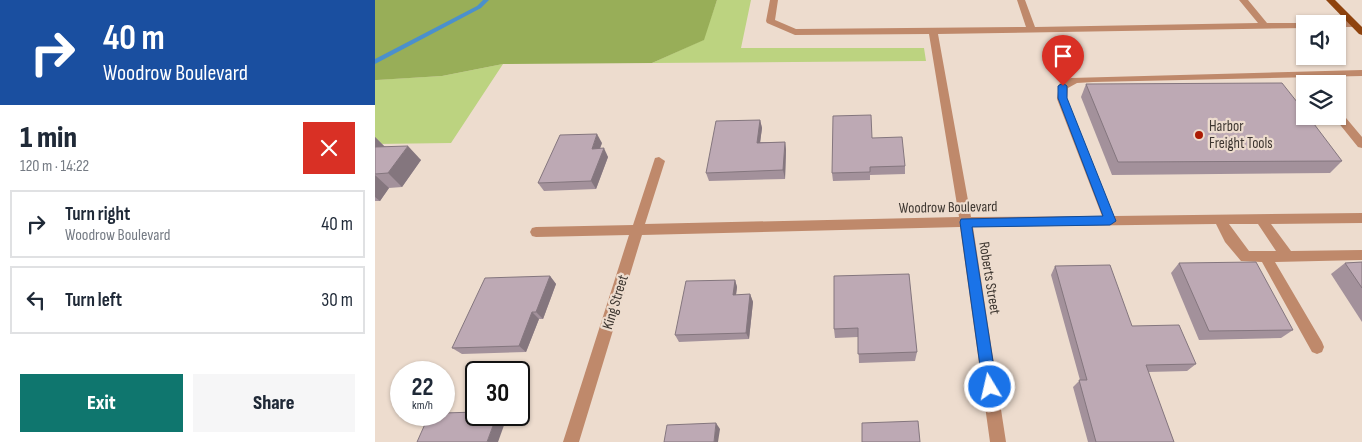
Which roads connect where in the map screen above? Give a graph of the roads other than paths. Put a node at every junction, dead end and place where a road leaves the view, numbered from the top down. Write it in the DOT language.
graph roads {
  1 [pos="774,0"];
  2 [pos="1021,0"];
  3 [pos="1243,0"];
  4 [pos="1330,0"];
  5 [pos="1296,24"];
  6 [pos="1346,24"];
  7 [pos="1353,24"];
  8 [pos="1264,25"];
  9 [pos="1031,30"];
  10 [pos="933,31"];
  11 [pos="1362,32"];
  12 [pos="1362,73"];
  13 [pos="1304,74"];
  14 [pos="1346,125"];
  15 [pos="1362,144"];
  16 [pos="659,161"];
  17 [pos="1362,218"];
  18 [pos="1219,219"];
  19 [pos="1261,219"];
  20 [pos="1110,221"];
  21 [pos="965,222"];
  22 [pos="637,230"];
  23 [pos="536,232"];
  24 [pos="1362,255"];
  25 [pos="1265,256"];
  26 [pos="1287,256"];
  27 [pos="1317,347"];
  28 [pos="571,442"];
  29 [pos="999,442"];
  1 -- 10 [label="street"];
  2 -- 9 [label="street"];
  3 -- 8 [label="street"];
  4 -- 7 [label="main road"];
  5 -- 8 [label="street"];
  6 -- 7 [label="street"];
  7 -- 11 [label="main road"];
  8 -- 9 [label="street"];
  9 -- 10 [label="street"];
  10 -- 21 [label="street, Roberts Street"];
  12 -- 13 [label="street"];
  13 -- 20 [label="street"];
  14 -- 15 [label="street"];
  16 -- 22 [label="street, King Street"];
  17 -- 19 [label="street, Woodrow Boulevard"];
  18 -- 19 [label="street, Woodrow Boulevard"];
  18 -- 20 [label="street, Woodrow Boulevard"];
  18 -- 25 [label="street"];
  19 -- 26 [label="street"];
  20 -- 21 [label="street, Woodrow Boulevard"];
  21 -- 22 [label="street, Woodrow Boulevard"];
  21 -- 29 [label="street, Roberts Street"];
  22 -- 23 [label="street, Woodrow Boulevard"];
  22 -- 28 [label="street, King Street"];
  24 -- 26 [label="street"];
  25 -- 26 [label="street"];
  25 -- 27 [label="street"];
}
